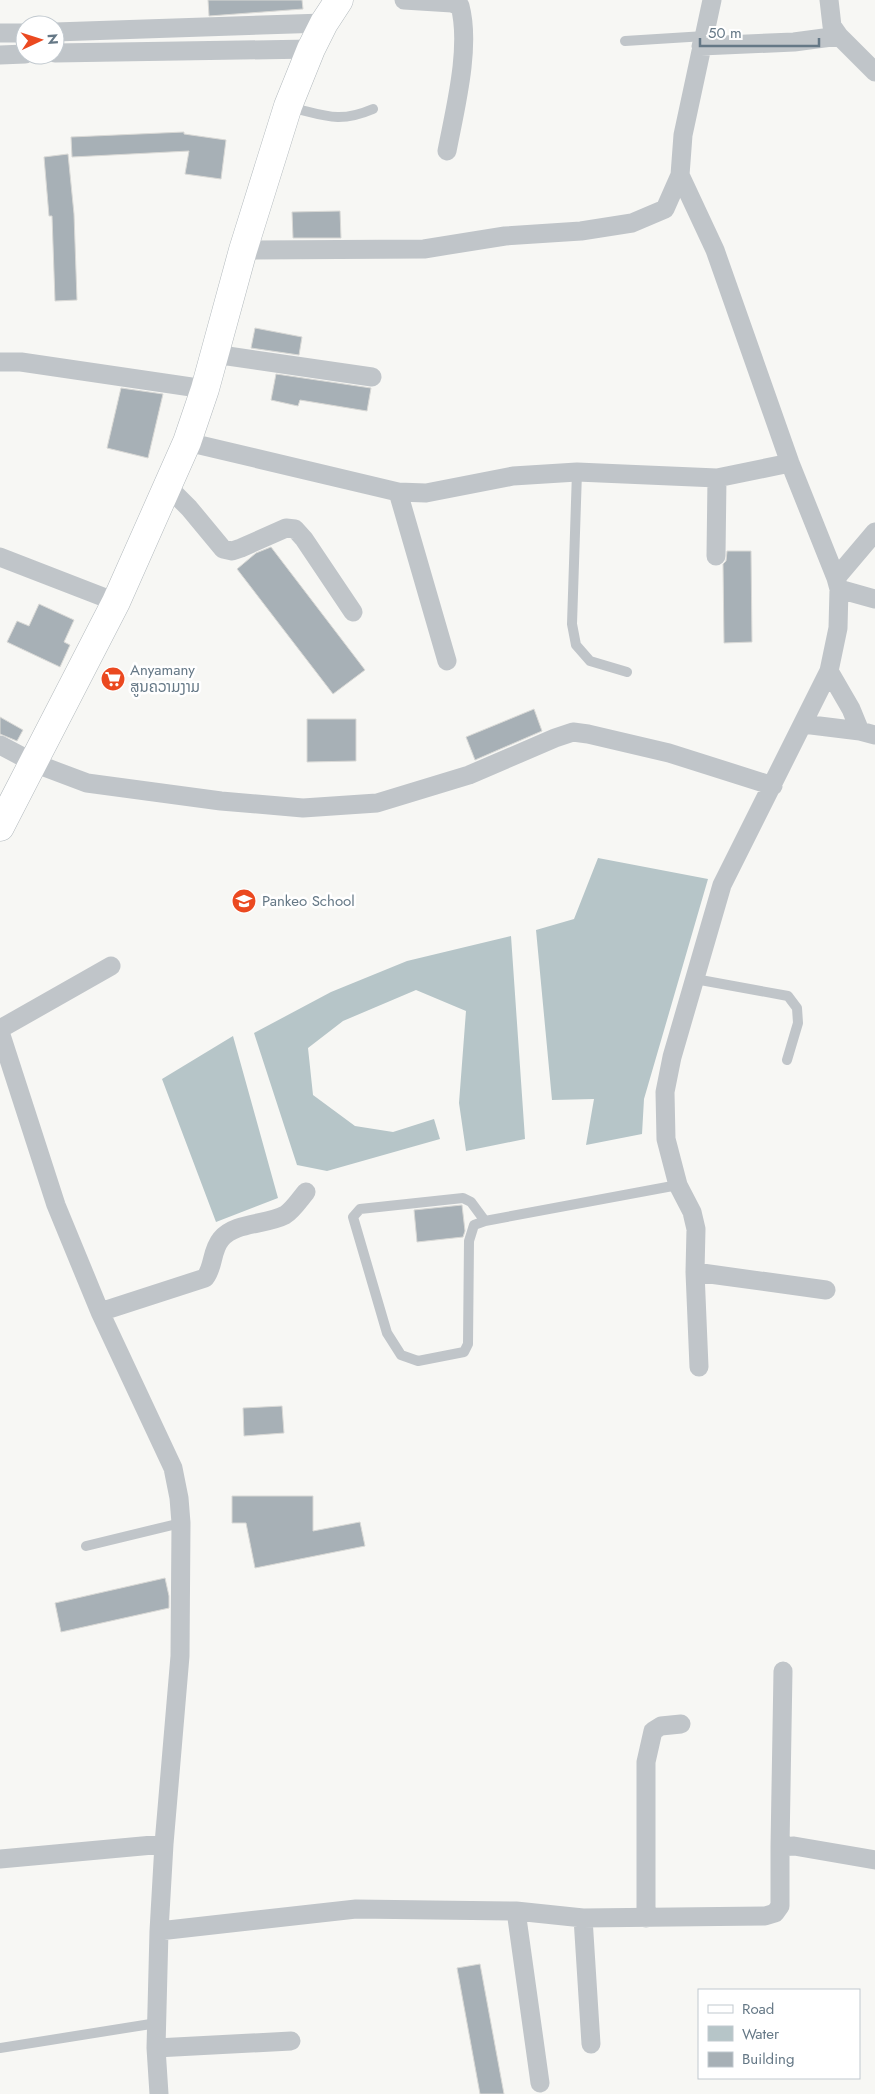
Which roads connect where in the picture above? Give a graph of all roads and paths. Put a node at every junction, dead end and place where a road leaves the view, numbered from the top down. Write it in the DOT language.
graph roads {
  1 [pos="404,0"];
  2 [pos="712,0"];
  3 [pos="829,0"];
  4 [pos="333,7"];
  5 [pos="0,33"];
  6 [pos="15,33"];
  7 [pos="65,33"];
  8 [pos="839,36"];
  9 [pos="165,41"];
  10 [pos="625,41"];
  11 [pos="703,41"];
  12 [pos="311,49"];
  13 [pos="65,52"];
  14 [pos="15,54"];
  15 [pos="0,55"];
  16 [pos="875,72"];
  17 [pos="288,106"];
  18 [pos="373,109"];
  19 [pos="447,151"];
  20 [pos="680,175"];
  21 [pos="244,250"];
  22 [pos="214,354"];
  23 [pos="0,362"];
  24 [pos="372,377"];
  25 [pos="204,389"];
  26 [pos="186,442"];
  27 [pos="790,463"];
  28 [pos="577,472"];
  29 [pos="717,478"];
  30 [pos="168,487"];
  31 [pos="398,492"];
  32 [pos="875,532"];
  33 [pos="716,556"];
  34 [pos="0,557"];
  35 [pos="837,583"];
  36 [pos="875,599"];
  37 [pos="116,602"];
  38 [pos="353,612"];
  39 [pos="447,661"];
  40 [pos="627,672"];
  41 [pos="829,672"];
  42 [pos="803,724"];
  43 [pos="868,733"];
  44 [pos="0,745"];
  45 [pos="34,763"];
  46 [pos="773,786"];
  47 [pos="0,827"];
  48 [pos="111,966"];
  49 [pos="695,979"];
  50 [pos="0,1031"];
  51 [pos="787,1060"];
  52 [pos="678,1185"];
  53 [pos="306,1192"];
  54 [pos="485,1221"];
  55 [pos="695,1272"];
  56 [pos="826,1290"];
  57 [pos="100,1312"];
  58 [pos="699,1367"];
  59 [pos="181,1523"];
  60 [pos="86,1546"];
  61 [pos="783,1671"];
  62 [pos="681,1724"];
  63 [pos="164,1844"];
  64 [pos="780,1846"];
  65 [pos="0,1859"];
  66 [pos="875,1860"];
  67 [pos="516,1911"];
  68 [pos="583,1918"];
  69 [pos="646,1918"];
  70 [pos="159,1932"];
  71 [pos="157,2023"];
  72 [pos="291,2041"];
  73 [pos="591,2044"];
  74 [pos="0,2048"];
  75 [pos="156,2048"];
  76 [pos="540,2084"];
  77 [pos="159,2094"];
  1 -- 19 [label="street"];
  2 -- 11 [label="street"];
  3 -- 8 [label="street"];
  4 -- 9 [label="street"];
  4 -- 12 [label="main road"];
  5 -- 6 [label="street"];
  7 -- 9 [label="street"];
  8 -- 11 [label="street"];
  8 -- 16 [label="street"];
  9 -- 12 [label="street"];
  9 -- 13 [label="street"];
  10 -- 11 [label="lane"];
  11 -- 20 [label="street"];
  12 -- 17 [label="main road"];
  14 -- 15 [label="street"];
  17 -- 18 [label="lane"];
  17 -- 21 [label="main road"];
  20 -- 21 [label="street"];
  20 -- 27 [label="street"];
  21 -- 22 [label="main road"];
  22 -- 24 [label="street"];
  22 -- 25 [label="main road"];
  23 -- 25 [label="street"];
  25 -- 26 [label="main road"];
  26 -- 30 [label="main road"];
  26 -- 31 [label="street"];
  27 -- 29 [label="street"];
  27 -- 35 [label="street"];
  28 -- 29 [label="street"];
  28 -- 31 [label="street"];
  28 -- 40 [label="lane"];
  29 -- 33 [label="street"];
  30 -- 37 [label="main road"];
  30 -- 38 [label="street"];
  31 -- 39 [label="street"];
  32 -- 35 [label="street"];
  34 -- 37 [label="street"];
  35 -- 36 [label="street"];
  35 -- 41 [label="street"];
  37 -- 45 [label="main road"];
  41 -- 42 [label="street"];
  41 -- 43 [label="street"];
  42 -- 43 [label="street"];
  42 -- 46 [label="street"];
  44 -- 45 [label="street"];
  45 -- 46 [label="street"];
  45 -- 47 [label="main road"];
  46 -- 49 [label="street"];
  48 -- 50 [label="street"];
  49 -- 51 [label="lane"];
  49 -- 52 [label="street"];
  50 -- 57 [label="street"];
  52 -- 54 [label="lane"];
  52 -- 55 [label="street"];
  53 -- 57 [label="street"];
  54 -- 54 [label="lane"];
  55 -- 56 [label="street"];
  55 -- 58 [label="street"];
  57 -- 59 [label="street"];
  59 -- 60 [label="lane"];
  59 -- 63 [label="street"];
  61 -- 64 [label="street"];
  62 -- 69 [label="street"];
  63 -- 65 [label="street"];
  63 -- 70 [label="street"];
  64 -- 66 [label="street"];
  64 -- 69 [label="street"];
  67 -- 68 [label="street"];
  67 -- 70 [label="street"];
  67 -- 76 [label="street"];
  68 -- 69 [label="street"];
  68 -- 73 [label="street"];
  70 -- 71 [label="street"];
  71 -- 74 [label="lane"];
  71 -- 75 [label="street"];
  72 -- 75 [label="street"];
  75 -- 77 [label="street"];
}
